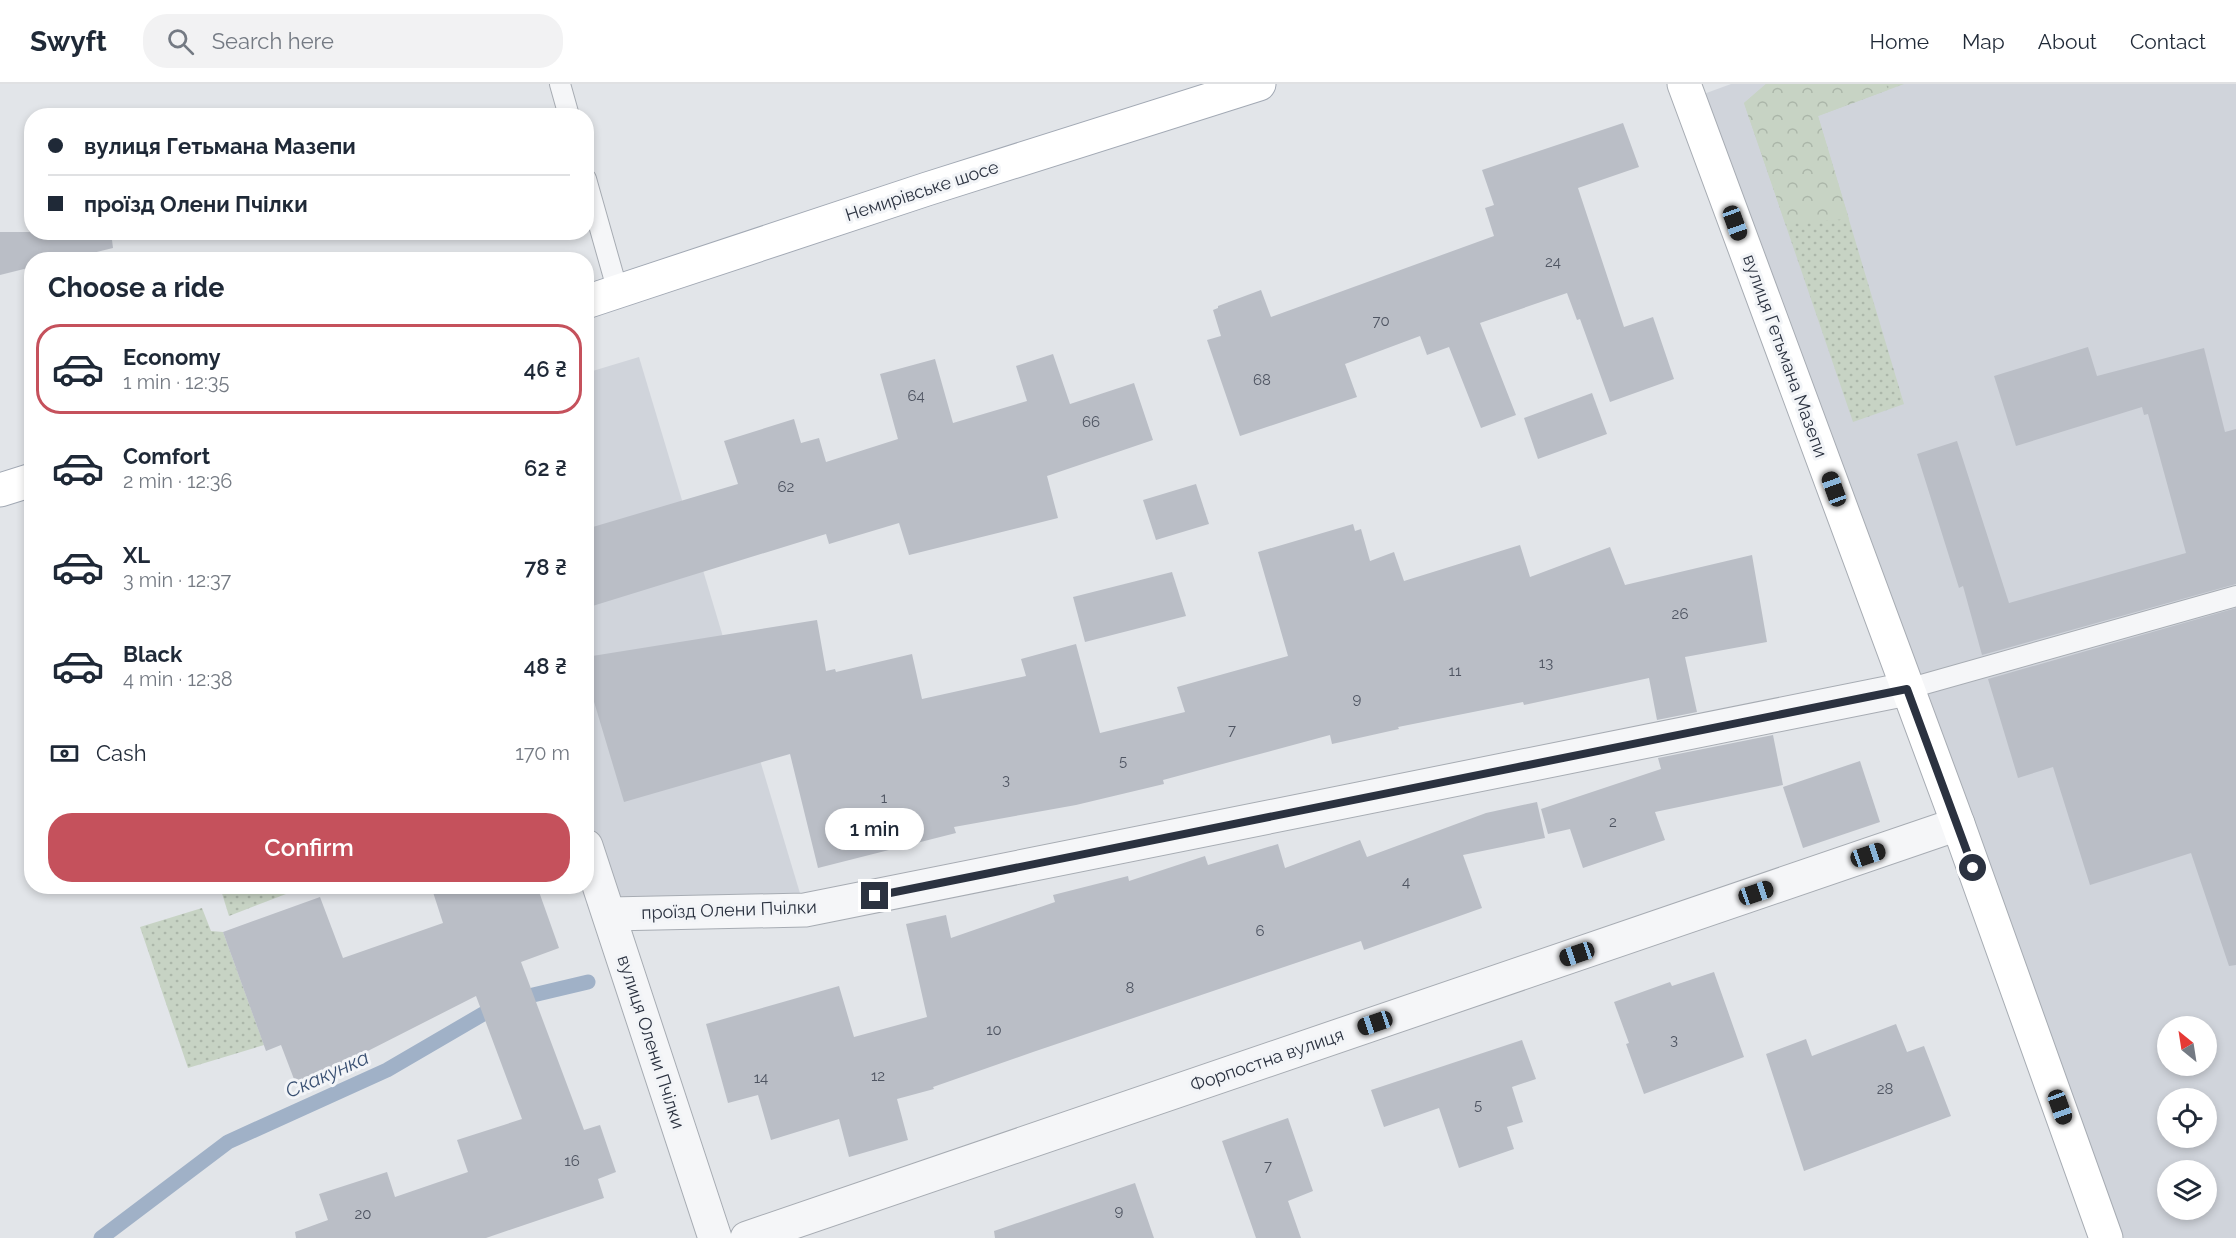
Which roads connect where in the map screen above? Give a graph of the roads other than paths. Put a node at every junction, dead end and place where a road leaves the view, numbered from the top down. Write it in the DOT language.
graph roads {
  1 [pos="560,84"];
  2 [pos="1259,84"];
  3 [pos="1684,84"];
  4 [pos="567,108"];
  5 [pos="594,207"];
  6 [pos="618,292"];
  7 [pos="594,300"];
  8 [pos="24,482"];
  9 [pos="0,490"];
  10 [pos="2236,596"];
  11 [pos="1907,689"];
  12 [pos="1958,824"];
  13 [pos="594,869"];
  14 [pos="610,914"];
  15 [pos="715,1238"];
  16 [pos="747,1238"];
  17 [pos="2106,1238"];
  1 -- 4 [label="lane"];
  2 -- 6 [label="street, Немирівське шосе"];
  3 -- 11 [label="street, вулиця Гетьмана Мазепи"];
  5 -- 6 [label="lane"];
  6 -- 7 [label="street, Немирівське шосе"];
  8 -- 9 [label="street"];
  10 -- 11 [label="lane"];
  11 -- 12 [label="street, вулиця Гетьмана Мазепи"];
  11 -- 14 [label="street, проїзд Олени Пчілки"];
  12 -- 16 [label="street, Форпостна вулиця"];
  12 -- 17 [label="street, вулиця Гетьмана Мазепи"];
  13 -- 14 [label="street, вулиця Олени Пчілки"];
  14 -- 15 [label="street, вулиця Олени Пчілки"];
}
